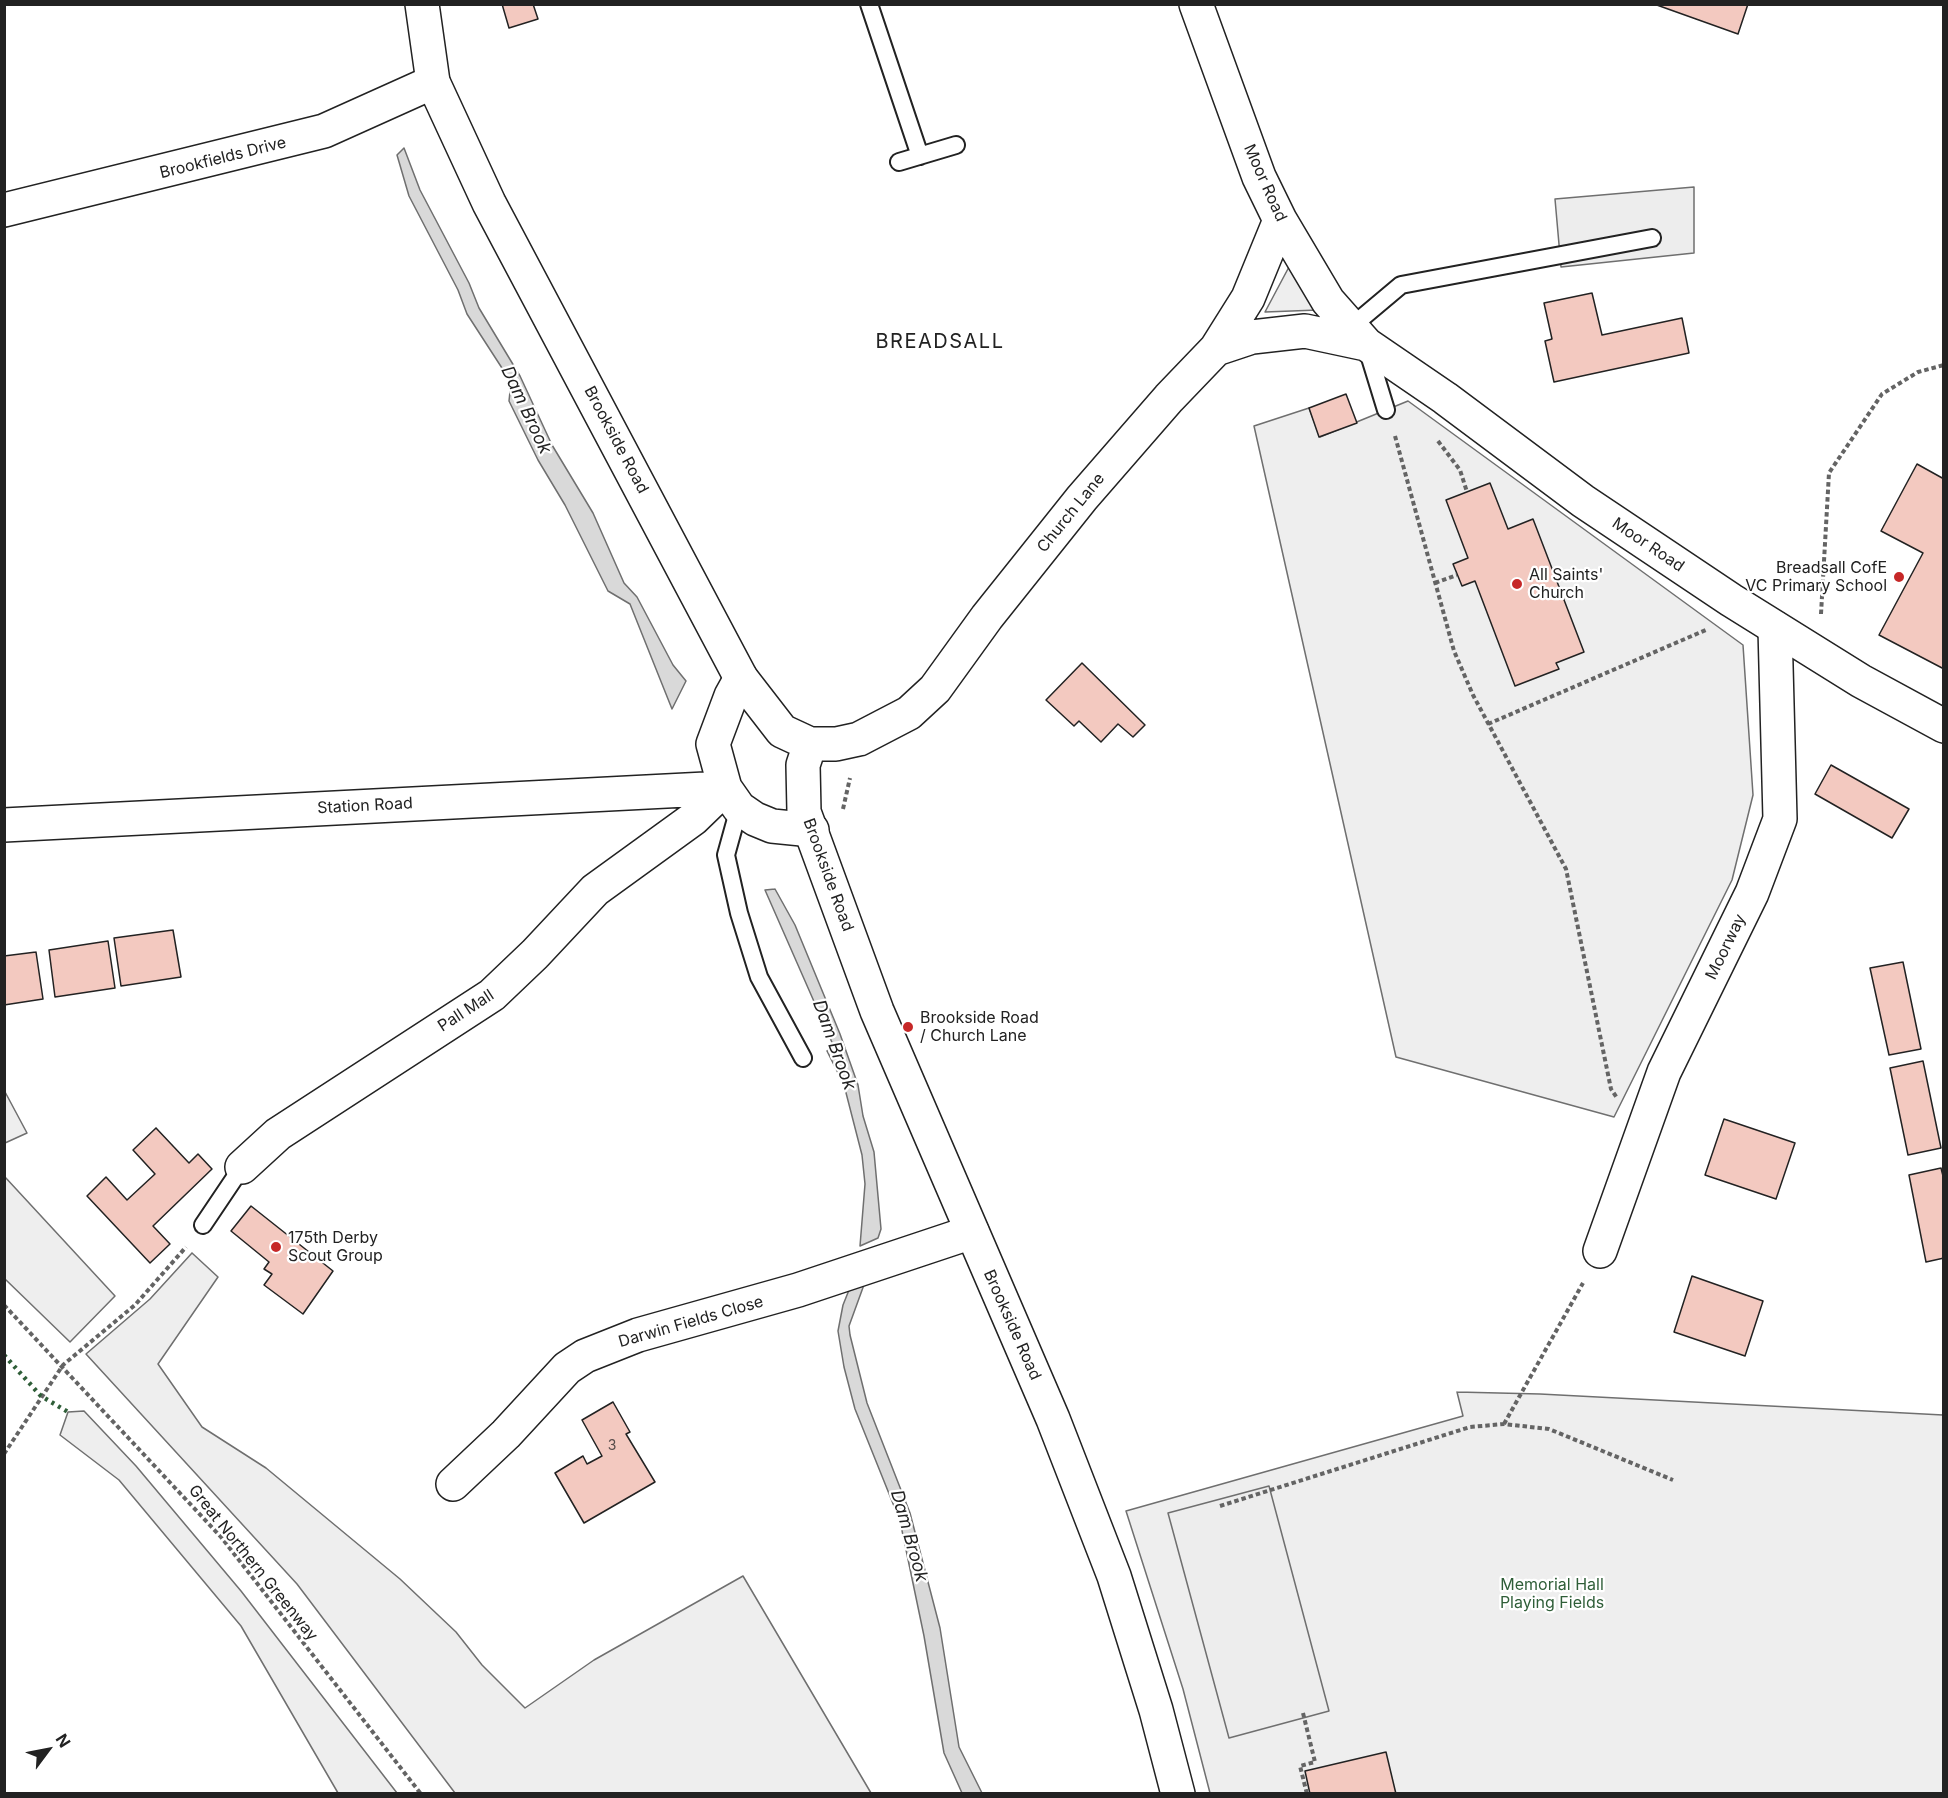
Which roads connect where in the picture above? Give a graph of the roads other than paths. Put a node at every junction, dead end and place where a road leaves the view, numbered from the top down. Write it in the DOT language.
graph roads {
  1 [pos="422,4"];
  2 [pos="869,4"];
  3 [pos="1196,4"];
  4 [pos="433,82"];
  5 [pos="956,145"];
  6 [pos="920,156"];
  7 [pos="899,162"];
  8 [pos="4,210"];
  9 [pos="1280,220"];
  10 [pos="1652,238"];
  11 [pos="1358,335"];
  12 [pos="1216,349"];
  13 [pos="1388,413"];
  14 [pos="1762,620"];
  15 [pos="741,678"];
  16 [pos="1944,726"];
  17 [pos="810,744"];
  18 [pos="732,798"];
  19 [pos="4,825"];
  20 [pos="812,830"];
  21 [pos="803,1058"];
  22 [pos="242,1167"];
  23 [pos="203,1225"];
  24 [pos="972,1232"];
  25 [pos="1600,1251"];
  26 [pos="453,1484"];
  27 [pos="1178,1794"];
  1 -- 4 [label="street, Brookside Road"];
  2 -- 6 [label="lane"];
  3 -- 9 [label="street, Moor Road"];
  4 -- 8 [label="street, Brookfields Drive"];
  4 -- 15 [label="street, Brookside Road"];
  5 -- 6 [label="lane"];
  6 -- 7 [label="lane"];
  9 -- 11 [label="street, Moor Road"];
  9 -- 12 [label="street, Church Lane"];
  10 -- 11 [label="lane"];
  11 -- 12 [label="street, Moor Road"];
  11 -- 13 [label="lane"];
  11 -- 14 [label="street, Moor Road"];
  12 -- 17 [label="street, Church Lane"];
  14 -- 16 [label="street, Moor Road"];
  14 -- 25 [label="street, Moorway"];
  15 -- 17 [label="street, Brookside Road"];
  15 -- 18 [label="street"];
  17 -- 20 [label="street, Brookside Road"];
  18 -- 19 [label="street, Station Road"];
  18 -- 20 [label="street"];
  18 -- 21 [label="lane"];
  18 -- 22 [label="street, Pall Mall"];
  20 -- 24 [label="street, Brookside Road"];
  22 -- 23 [label="lane, Pall Mall"];
  24 -- 26 [label="street, Darwin Fields Close"];
  24 -- 27 [label="street, Brookside Road"];
}
